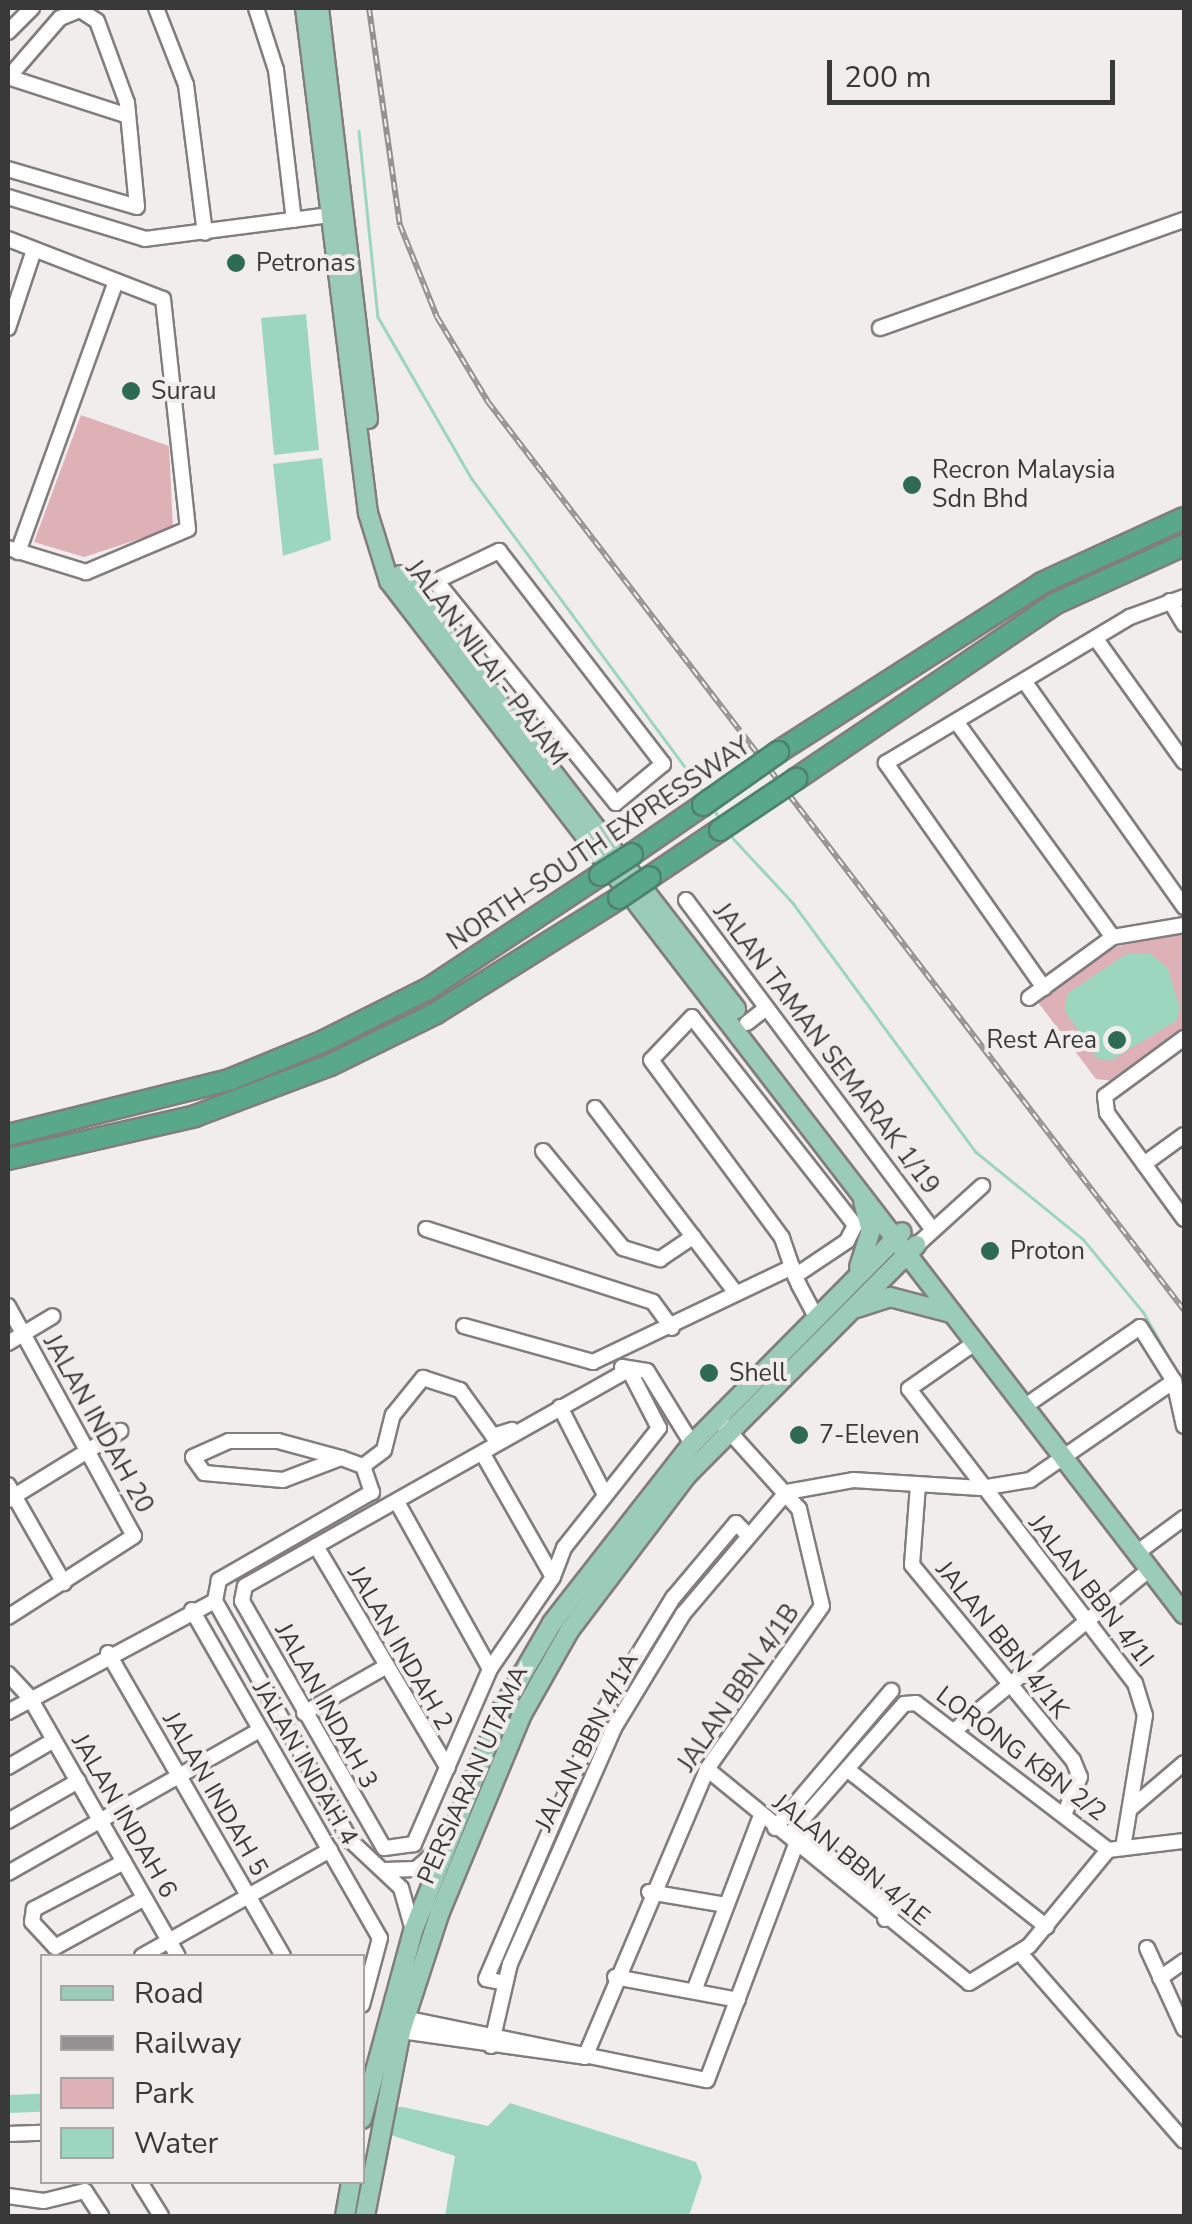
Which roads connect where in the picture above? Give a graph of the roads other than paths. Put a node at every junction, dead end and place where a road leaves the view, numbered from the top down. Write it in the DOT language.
graph roads {
  1 [pos="32,8"];
  2 [pos="156,8"];
  3 [pos="256,8"];
  4 [pos="305,8"];
  5 [pos="319,8"];
  6 [pos="8,32"];
  7 [pos="8,78"];
  8 [pos="128,116"];
  9 [pos="8,169"];
  10 [pos="8,196"];
  11 [pos="336,215"];
  12 [pos="294,220"];
  13 [pos="1184,220"];
  14 [pos="205,232"];
  15 [pos="8,240"];
  16 [pos="34,250"];
  17 [pos="116,281"];
  18 [pos="8,328"];
  19 [pos="880,328"];
  20 [pos="1184,518"];
  21 [pos="1184,544"];
  22 [pos="13,550"];
  23 [pos="1177,599"];
  24 [pos="1184,624"];
  25 [pos="1096,639"];
  26 [pos="1028,685"];
  27 [pos="532,706"];
  28 [pos="508,724"];
  29 [pos="958,724"];
  30 [pos="1184,762"];
  31 [pos="598,789"];
  32 [pos="579,803"];
  33 [pos="686,900"];
  34 [pos="1184,906"];
  35 [pos="1184,925"];
  36 [pos="1113,938"];
  37 [pos="1044,988"];
  38 [pos="1029,998"];
  39 [pos="766,1008"];
  40 [pos="746,1022"];
  41 [pos="1184,1038"];
  42 [pos="595,1108"];
  43 [pos="1184,1134"];
  44 [pos="8,1135"];
  45 [pos="543,1151"];
  46 [pos="8,1159"];
  47 [pos="1144,1164"];
  48 [pos="854,1181"];
  49 [pos="982,1186"];
  50 [pos="1184,1219"];
  51 [pos="930,1226"];
  52 [pos="426,1230"];
  53 [pos="693,1237"];
  54 [pos="907,1241"];
  55 [pos="794,1271"];
  56 [pos="854,1277"];
  57 [pos="733,1290"];
  58 [pos="8,1306"];
  59 [pos="853,1309"];
  60 [pos="815,1315"];
  61 [pos="54,1316"];
  62 [pos="956,1316"];
  63 [pos="464,1326"];
  64 [pos="672,1328"];
  65 [pos="22,1334"];
  66 [pos="976,1342"];
  67 [pos="8,1343"];
  68 [pos="1174,1380"];
  69 [pos="1031,1402"];
  70 [pos="560,1408"];
  71 [pos="723,1425"];
  72 [pos="1184,1426"];
  73 [pos="120,1431"];
  74 [pos="692,1444"];
  75 [pos="90,1451"];
  76 [pos="484,1456"];
  77 [pos="341,1458"];
  78 [pos="1068,1459"];
  79 [pos="363,1466"];
  80 [pos="918,1485"];
  81 [pos="982,1488"];
  82 [pos="786,1492"];
  83 [pos="10,1494"];
  84 [pos="605,1496"];
  85 [pos="398,1502"];
  86 [pos="1184,1518"];
  87 [pos="748,1534"];
  88 [pos="316,1546"];
  89 [pos="1138,1552"];
  90 [pos="1150,1568"];
  91 [pos="553,1577"];
  92 [pos="64,1583"];
  93 [pos="215,1600"];
  94 [pos="192,1610"];
  95 [pos="1184,1614"];
  96 [pos="1085,1616"];
  97 [pos="8,1617"];
  98 [pos="648,1638"];
  99 [pos="662,1646"];
  100 [pos="108,1653"];
  101 [pos="385,1666"];
  102 [pos="490,1669"];
  103 [pos="8,1674"];
  104 [pos="1005,1684"];
  105 [pos="891,1691"];
  106 [pos="30,1698"];
  107 [pos="8,1712"];
  108 [pos="304,1713"];
  109 [pos="260,1730"];
  110 [pos="954,1731"];
  111 [pos="54,1740"];
  112 [pos="330,1758"];
  113 [pos="1184,1763"];
  114 [pos="8,1767"];
  115 [pos="448,1768"];
  116 [pos="309,1769"];
  117 [pos="707,1769"];
  118 [pos="848,1770"];
  119 [pos="180,1776"];
  120 [pos="78,1781"];
  121 [pos="1130,1809"];
  122 [pos="1066,1812"];
  123 [pos="761,1816"];
  124 [pos="99,1818"];
  125 [pos="8,1821"];
  126 [pos="775,1828"];
  127 [pos="1184,1841"];
  128 [pos="447,1842"];
  129 [pos="796,1844"];
  130 [pos="1116,1849"];
  131 [pos="330,1850"];
  132 [pos="124,1862"];
  133 [pos="378,1868"];
  134 [pos="8,1873"];
  135 [pos="648,1892"];
  136 [pos="145,1898"];
  137 [pos="248,1898"];
  138 [pos="726,1905"];
  139 [pos="885,1919"];
  140 [pos="1046,1927"];
  141 [pos="413,1930"];
  142 [pos="170,1941"];
  143 [pos="1146,1948"];
  144 [pos="1020,1953"];
  145 [pos="146,1954"];
  146 [pos="177,1954"];
  147 [pos="282,1954"];
  148 [pos="1184,1960"];
  149 [pos="615,1977"];
  150 [pos="1160,1978"];
  151 [pos="505,1983"];
  152 [pos="694,1990"];
  153 [pos="365,1994"];
  154 [pos="738,2000"];
  155 [pos="403,2024"];
  156 [pos="1184,2029"];
  157 [pos="493,2040"];
  158 [pos="585,2057"];
  159 [pos="377,2094"];
  160 [pos="365,2114"];
  161 [pos="8,2134"];
  162 [pos="40,2134"];
  163 [pos="1184,2141"];
  164 [pos="141,2184"];
  165 [pos="351,2184"];
  166 [pos="8,2196"];
  167 [pos="100,2216"];
  168 [pos="160,2216"];
  169 [pos="345,2216"];
  170 [pos="365,2216"];
  1 -- 6 [label="street"];
  2 -- 14 [label="street"];
  3 -- 12 [label="street"];
  4 -- 11 [label="main road, JALAN NILAI - PAJAM"];
  5 -- 11 [label="main road, JALAN NILAI - PAJAM"];
  7 -- 8 [label="street"];
  7 -- 8 [label="street"];
  8 -- 9 [label="street"];
  10 -- 14 [label="street"];
  11 -- 12 [label="street"];
  11 -- 28 [label="main road, JALAN NILAI - PAJAM"];
  12 -- 14 [label="street"];
  13 -- 19 [label="street"];
  15 -- 16 [label="street"];
  16 -- 17 [label="street"];
  16 -- 18 [label="street"];
  17 -- 22 [label="street"];
  17 -- 22 [label="street"];
  20 -- 44 [label="highway, NORTH–SOUTH EXPRESSWAY, bridge"];
  21 -- 46 [label="highway, NORTH–SOUTH EXPRESSWAY, bridge"];
  23 -- 24 [label="street"];
  23 -- 25 [label="street"];
  25 -- 26 [label="street"];
  25 -- 30 [label="street"];
  26 -- 29 [label="street"];
  26 -- 34 [label="street"];
  27 -- 28 [label="street"];
  27 -- 31 [label="street"];
  27 -- 31 [label="street"];
  28 -- 32 [label="main road, JALAN NILAI - PAJAM"];
  28 -- 48 [label="main road, JALAN NILAI - PAJAM"];
  29 -- 36 [label="street"];
  29 -- 37 [label="street"];
  31 -- 32 [label="street"];
  32 -- 40 [label="main road, JALAN NILAI - PAJAM"];
  33 -- 39 [label="street, JALAN TAMAN SEMARAK 1/19"];
  35 -- 36 [label="street"];
  36 -- 37 [label="street"];
  37 -- 38 [label="street"];
  39 -- 40 [label="street"];
  39 -- 51 [label="street, JALAN TAMAN SEMARAK 1/19"];
  40 -- 54 [label="main road, JALAN NILAI - PAJAM"];
  41 -- 47 [label="street"];
  42 -- 53 [label="street"];
  43 -- 47 [label="street"];
  45 -- 53 [label="street"];
  47 -- 50 [label="street"];
  48 -- 54 [label="main road, JALAN NILAI - PAJAM"];
  48 -- 56 [label="main road"];
  49 -- 51 [label="street"];
  51 -- 54 [label="street"];
  52 -- 64 [label="street"];
  53 -- 57 [label="street"];
  54 -- 56 [label="main road, PERSIARAN UTAMA"];
  54 -- 59 [label="main road, PERSIARAN UTAMA"];
  54 -- 62 [label="main road"];
  54 -- 69 [label="main road"];
  55 -- 55 [label="street"];
  55 -- 57 [label="street"];
  55 -- 60 [label="street"];
  56 -- 60 [label="main road, PERSIARAN UTAMA"];
  57 -- 64 [label="street"];
  58 -- 65 [label="street, JALAN INDAH 20"];
  59 -- 62 [label="main road"];
  59 -- 71 [label="main road, PERSIARAN UTAMA"];
  60 -- 71 [label="main road, PERSIARAN UTAMA"];
  61 -- 65 [label="street"];
  62 -- 66 [label="main road"];
  63 -- 64 [label="street"];
  65 -- 67 [label="street"];
  65 -- 75 [label="street, JALAN INDAH 20"];
  66 -- 78 [label="main road"];
  66 -- 81 [label="street, JALAN BBN 4/1I"];
  68 -- 69 [label="street"];
  68 -- 72 [label="street"];
  68 -- 78 [label="street"];
  69 -- 78 [label="main road"];
  70 -- 76 [label="street"];
  70 -- 84 [label="street"];
  70 -- 84 [label="street"];
  71 -- 74 [label="main road, PERSIARAN UTAMA"];
  71 -- 82 [label="street, JALAN BBN 4/1B"];
  71 -- 155 [label="main road, PERSIARAN UTAMA"];
  73 -- 75 [label="street"];
  74 -- 79 [label="street"];
  74 -- 128 [label="main road, PERSIARAN UTAMA"];
  75 -- 83 [label="street"];
  75 -- 92 [label="street, JALAN INDAH 20"];
  76 -- 85 [label="street"];
  76 -- 91 [label="street"];
  77 -- 77 [label="street"];
  77 -- 79 [label="street"];
  78 -- 81 [label="street"];
  78 -- 89 [label="main road"];
  79 -- 93 [label="street"];
  80 -- 81 [label="street"];
  80 -- 82 [label="street"];
  80 -- 104 [label="street, JALAN BBN 4/1K"];
  81 -- 96 [label="street, JALAN BBN 4/1I"];
  82 -- 87 [label="street, JALAN BBN 4/1A"];
  82 -- 117 [label="street, JALAN BBN 4/1B"];
  83 -- 92 [label="street"];
  84 -- 91 [label="street"];
  85 -- 88 [label="street"];
  85 -- 102 [label="street"];
  86 -- 89 [label="street"];
  87 -- 98 [label="street"];
  87 -- 99 [label="street, JALAN BBN 4/1A"];
  88 -- 101 [label="street, JALAN INDAH 2"];
  88 -- 108 [label="street, JALAN INDAH 3"];
  89 -- 90 [label="main road"];
  90 -- 95 [label="main road"];
  90 -- 96 [label="street"];
  91 -- 102 [label="street"];
  92 -- 97 [label="street, JALAN INDAH 20"];
  93 -- 94 [label="street"];
  93 -- 116 [label="street"];
  94 -- 100 [label="street"];
  94 -- 109 [label="street, JALAN INDAH 4"];
  96 -- 104 [label="street"];
  96 -- 121 [label="street, JALAN BBN 4/1I"];
  98 -- 99 [label="street"];
  98 -- 151 [label="street"];
  99 -- 151 [label="street, JALAN BBN 4/1A"];
  100 -- 106 [label="street"];
  100 -- 119 [label="street, JALAN INDAH 5"];
  101 -- 108 [label="street"];
  101 -- 115 [label="street, JALAN INDAH 2"];
  102 -- 115 [label="street"];
  103 -- 106 [label="street, JALAN INDAH 6"];
  104 -- 110 [label="street"];
  104 -- 122 [label="street, JALAN BBN 4/1K"];
  105 -- 126 [label="street"];
  106 -- 107 [label="street"];
  106 -- 111 [label="street, JALAN INDAH 6"];
  108 -- 112 [label="street, JALAN INDAH 3"];
  109 -- 119 [label="street"];
  109 -- 131 [label="street, JALAN INDAH 4"];
  110 -- 118 [label="street, LORONG KBN 2/2"];
  110 -- 122 [label="street, LORONG KBN 2/2"];
  111 -- 114 [label="street"];
  111 -- 120 [label="street, JALAN INDAH 6"];
  112 -- 115 [label="street, JALAN INDAH 3"];
  112 -- 116 [label="street"];
  113 -- 121 [label="street"];
  116 -- 133 [label="street"];
  117 -- 123 [label="street, JALAN BBN 4/1E"];
  117 -- 135 [label="street, JALAN BBN 4/1B"];
  118 -- 139 [label="street"];
  118 -- 140 [label="street"];
  119 -- 124 [label="street"];
  119 -- 137 [label="street, JALAN INDAH 5"];
  120 -- 124 [label="street, JALAN INDAH 6"];
  120 -- 125 [label="street"];
  121 -- 130 [label="street, JALAN BBN 4/1I"];
  122 -- 130 [label="street, LORONG KBN 2/2"];
  123 -- 126 [label="street, JALAN BBN 4/1E"];
  123 -- 138 [label="street"];
  124 -- 132 [label="street, JALAN INDAH 6"];
  124 -- 134 [label="street"];
  126 -- 129 [label="street, JALAN BBN 4/1E"];
  127 -- 130 [label="street"];
  128 -- 133 [label="street"];
  128 -- 141 [label="main road, PERSIARAN UTAMA"];
  129 -- 139 [label="street, JALAN BBN 4/1E"];
  129 -- 154 [label="street"];
  130 -- 140 [label="street"];
  131 -- 137 [label="street"];
  131 -- 153 [label="street, JALAN INDAH 4"];
  132 -- 136 [label="street, JALAN INDAH 6"];
  132 -- 136 [label="street"];
  133 -- 141 [label="street"];
  135 -- 138 [label="street"];
  135 -- 149 [label="street, JALAN BBN 4/1B"];
  136 -- 142 [label="street, JALAN INDAH 6"];
  137 -- 142 [label="street"];
  137 -- 147 [label="street, JALAN INDAH 5"];
  138 -- 152 [label="street"];
  139 -- 144 [label="street, JALAN BBN 4/1E"];
  140 -- 144 [label="street"];
  141 -- 159 [label="main road, PERSIARAN UTAMA"];
  142 -- 145 [label="street"];
  142 -- 146 [label="street, JALAN INDAH 6"];
  143 -- 150 [label="street"];
  144 -- 163 [label="street"];
  148 -- 150 [label="street"];
  149 -- 152 [label="street"];
  149 -- 158 [label="street, JALAN BBN 4/1B"];
  150 -- 156 [label="street"];
  151 -- 157 [label="street, JALAN BBN 4/1A"];
  152 -- 154 [label="street"];
  154 -- 158 [label="street"];
  155 -- 157 [label="street"];
  155 -- 159 [label="main road, PERSIARAN UTAMA"];
  157 -- 158 [label="street"];
  159 -- 160 [label="main road, PERSIARAN UTAMA"];
  159 -- 170 [label="main road, PERSIARAN UTAMA"];
  161 -- 162 [label="street"];
  164 -- 168 [label="street"];
  165 -- 169 [label="main road"];
  166 -- 167 [label="street"];
}
